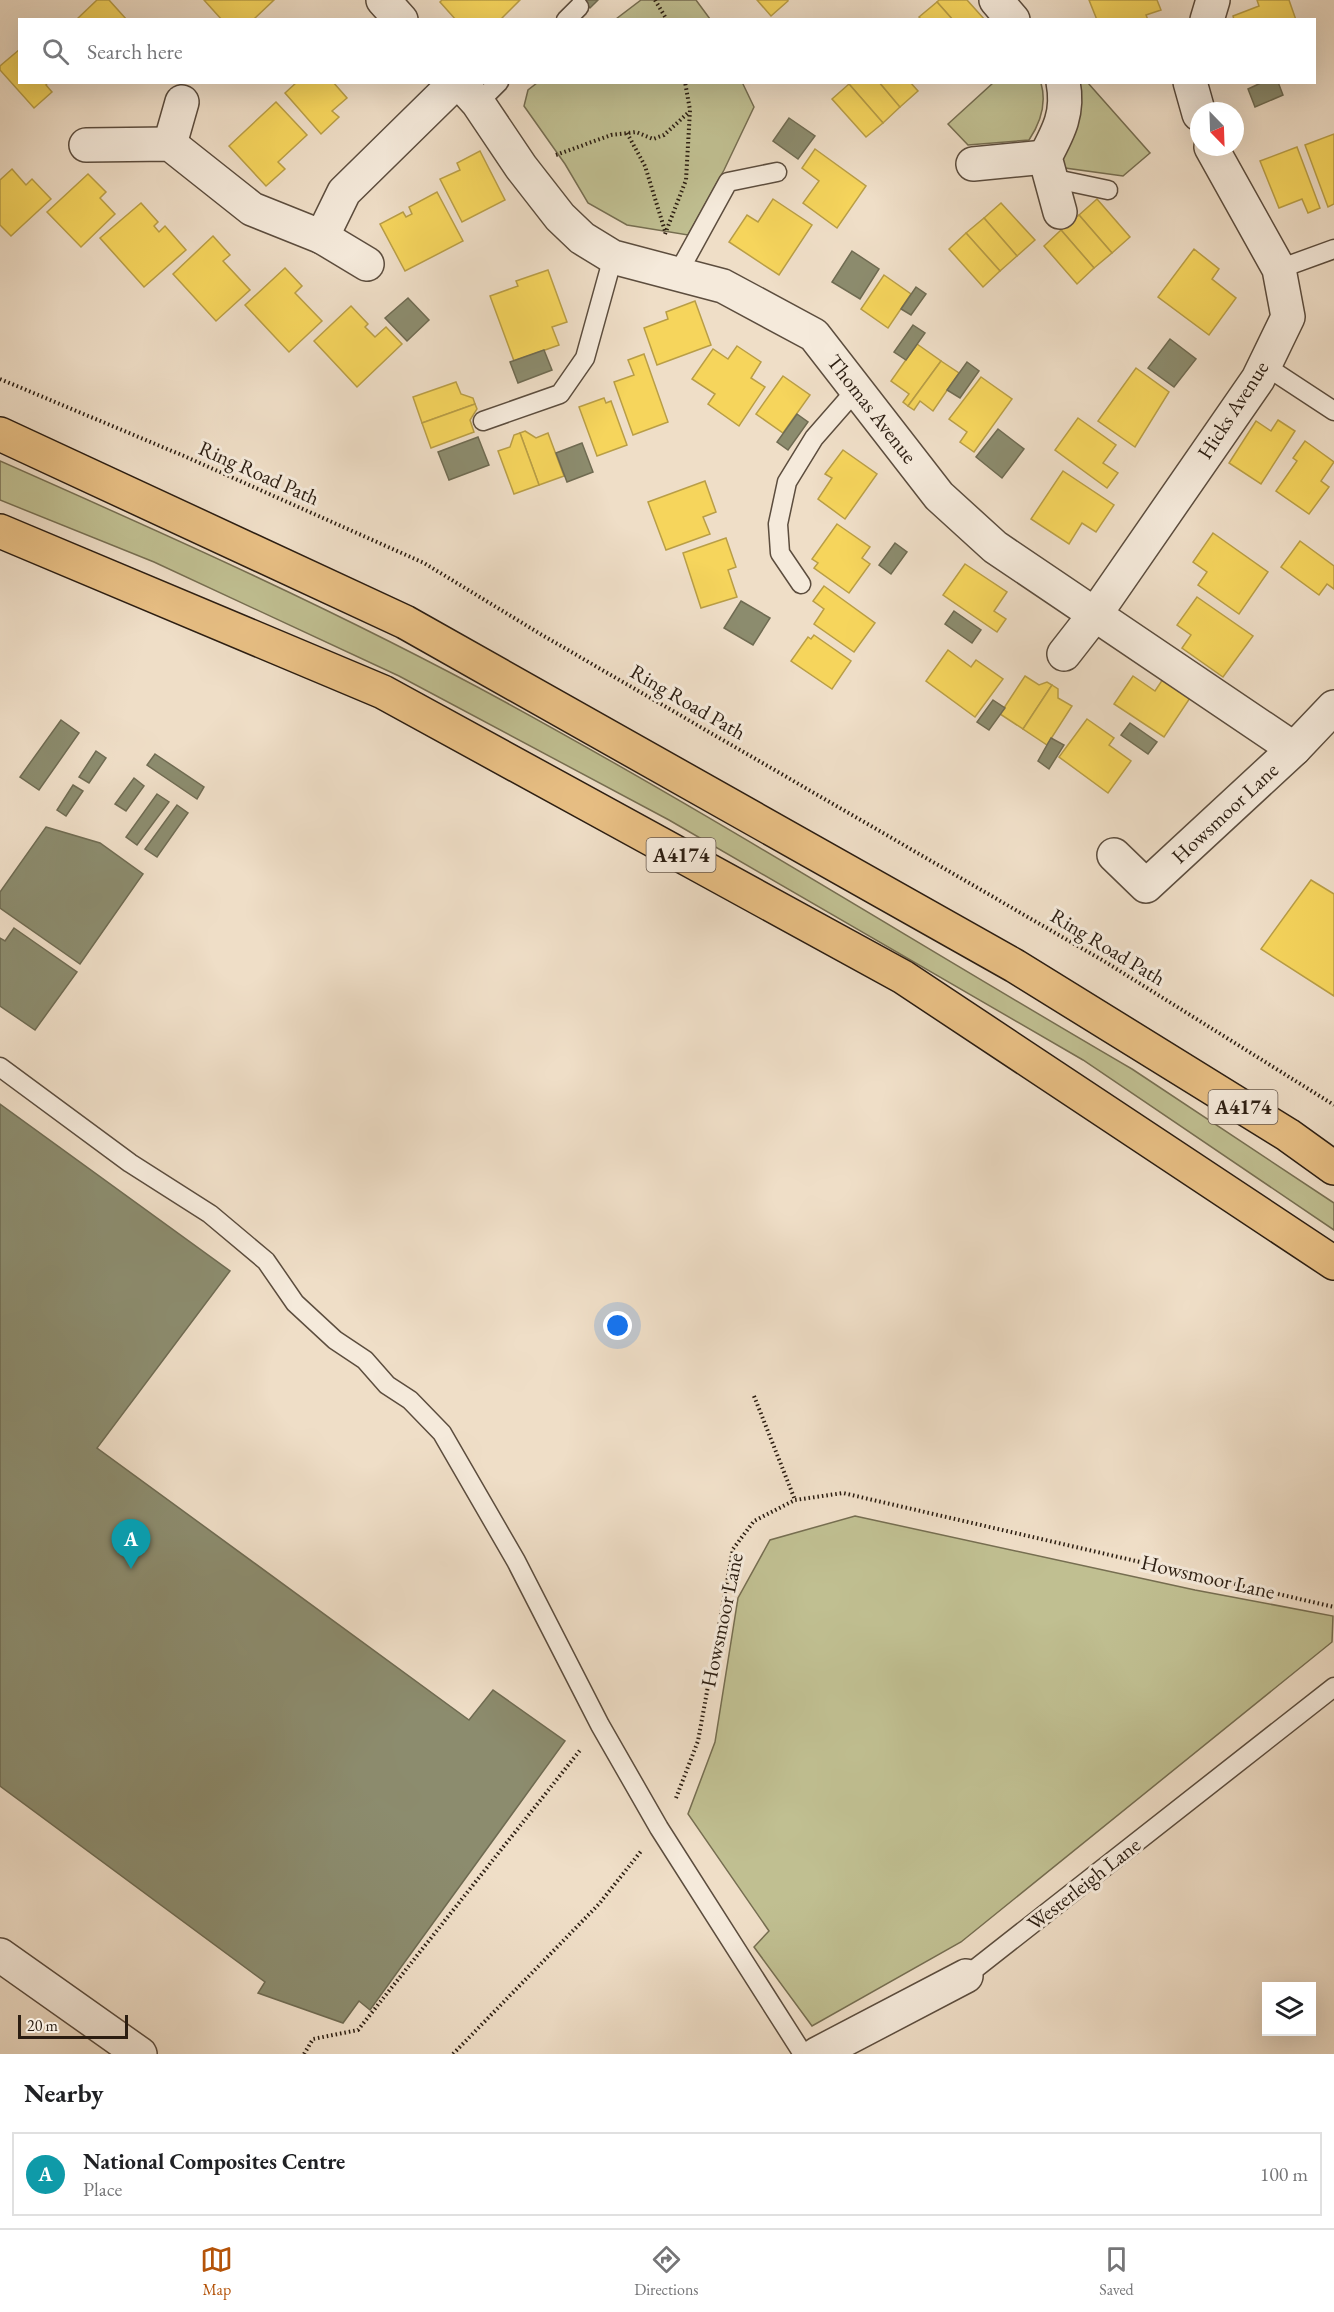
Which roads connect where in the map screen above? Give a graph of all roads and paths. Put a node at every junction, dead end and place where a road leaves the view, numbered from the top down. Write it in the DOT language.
graph roads {
  1 [pos="383,0"];
  2 [pos="655,0"];
  3 [pos="996,0"];
  4 [pos="1212,0"];
  5 [pos="579,7"];
  6 [pos="399,18"];
  7 [pos="568,18"];
  8 [pos="666,18"];
  9 [pos="1011,18"];
  10 [pos="1208,18"];
  11 [pos="685,84"];
  12 [pos="1063,84"];
  13 [pos="1192,84"];
  14 [pos="473,88"];
  15 [pos="182,102"];
  16 [pos="1196,102"];
  17 [pos="690,110"];
  18 [pos="627,133"];
  19 [pos="170,144"];
  20 [pos="86,145"];
  21 [pos="1216,156"];
  22 [pos="973,164"];
  23 [pos="521,167"];
  24 [pos="1048,168"];
  25 [pos="777,172"];
  26 [pos="1108,190"];
  27 [pos="1060,212"];
  28 [pos="666,232"];
  29 [pos="322,237"];
  30 [pos="1334,249"];
  31 [pos="614,257"];
  32 [pos="367,264"];
  33 [pos="666,269"];
  34 [pos="1279,269"];
  35 [pos="1264,365"];
  36 [pos="0,379"];
  37 [pos="856,390"];
  38 [pos="1334,411"];
  39 [pos="483,420"];
  40 [pos="0,434"];
  41 [pos="0,531"];
  42 [pos="801,584"];
  43 [pos="1096,614"];
  44 [pos="1064,654"];
  45 [pos="1334,706"];
  46 [pos="1294,749"];
  47 [pos="1114,855"];
  48 [pos="0,1066"];
  49 [pos="1334,1105"];
  50 [pos="1334,1168"];
  51 [pos="1334,1263"];
  52 [pos="754,1396"];
  53 [pos="795,1500"];
  54 [pos="1334,1607"];
  55 [pos="1334,1687"];
  56 [pos="600,1725"];
  57 [pos="659,1828"];
  58 [pos="0,1954"];
  59 [pos="966,1976"];
  60 [pos="140,2054"];
  61 [pos="304,2054"];
  62 [pos="453,2054"];
  63 [pos="803,2054"];
  64 [pos="817,2054"];
  1 -- 6 [label="street"];
  2 -- 8 [label="path"];
  3 -- 9 [label="street"];
  4 -- 10 [label="street"];
  5 -- 7 [label="lane"];
  11 -- 17 [label="path"];
  12 -- 24 [label="street"];
  13 -- 16 [label="street"];
  14 -- 23 [label="street, Thomas Avenue"];
  14 -- 29 [label="street, Thomas Avenue"];
  15 -- 19 [label="street"];
  17 -- 18 [label="path"];
  17 -- 28 [label="path"];
  18 -- 23 [label="path"];
  18 -- 28 [label="path"];
  19 -- 20 [label="street"];
  19 -- 29 [label="street"];
  21 -- 34 [label="street, Hicks Avenue"];
  22 -- 24 [label="street"];
  23 -- 31 [label="street, Thomas Avenue"];
  24 -- 26 [label="lane"];
  24 -- 27 [label="street"];
  25 -- 33 [label="lane"];
  28 -- 33 [label="path"];
  29 -- 32 [label="street"];
  30 -- 34 [label="lane"];
  31 -- 33 [label="street, Thomas Avenue"];
  31 -- 39 [label="lane"];
  33 -- 37 [label="street, Thomas Avenue"];
  34 -- 35 [label="street, Hicks Avenue"];
  35 -- 38 [label="lane"];
  35 -- 43 [label="street, Hicks Avenue"];
  36 -- 49 [label="path, Ring Road Path"];
  37 -- 42 [label="lane"];
  37 -- 43 [label="street, Thomas Avenue"];
  40 -- 50 [label="highway, A4174"];
  41 -- 51 [label="highway, A4174"];
  43 -- 44 [label="street, Hicks Avenue"];
  43 -- 46 [label="street, Thomas Avenue"];
  45 -- 46 [label="street, Howsmoor Lane"];
  46 -- 47 [label="street, Howsmoor Lane"];
  48 -- 56 [label="lane"];
  52 -- 53 [label="path"];
  53 -- 54 [label="path, Howsmoor Lane"];
  53 -- 57 [label="path, Howsmoor Lane"];
  55 -- 59 [label="lane, Westerleigh Lane"];
  56 -- 57 [label="lane"];
  56 -- 61 [label="path"];
  57 -- 62 [label="path, Howsmoor Lane"];
  57 -- 63 [label="lane"];
  58 -- 60 [label="street"];
  59 -- 64 [label="street, Westerleigh Lane"];
}
